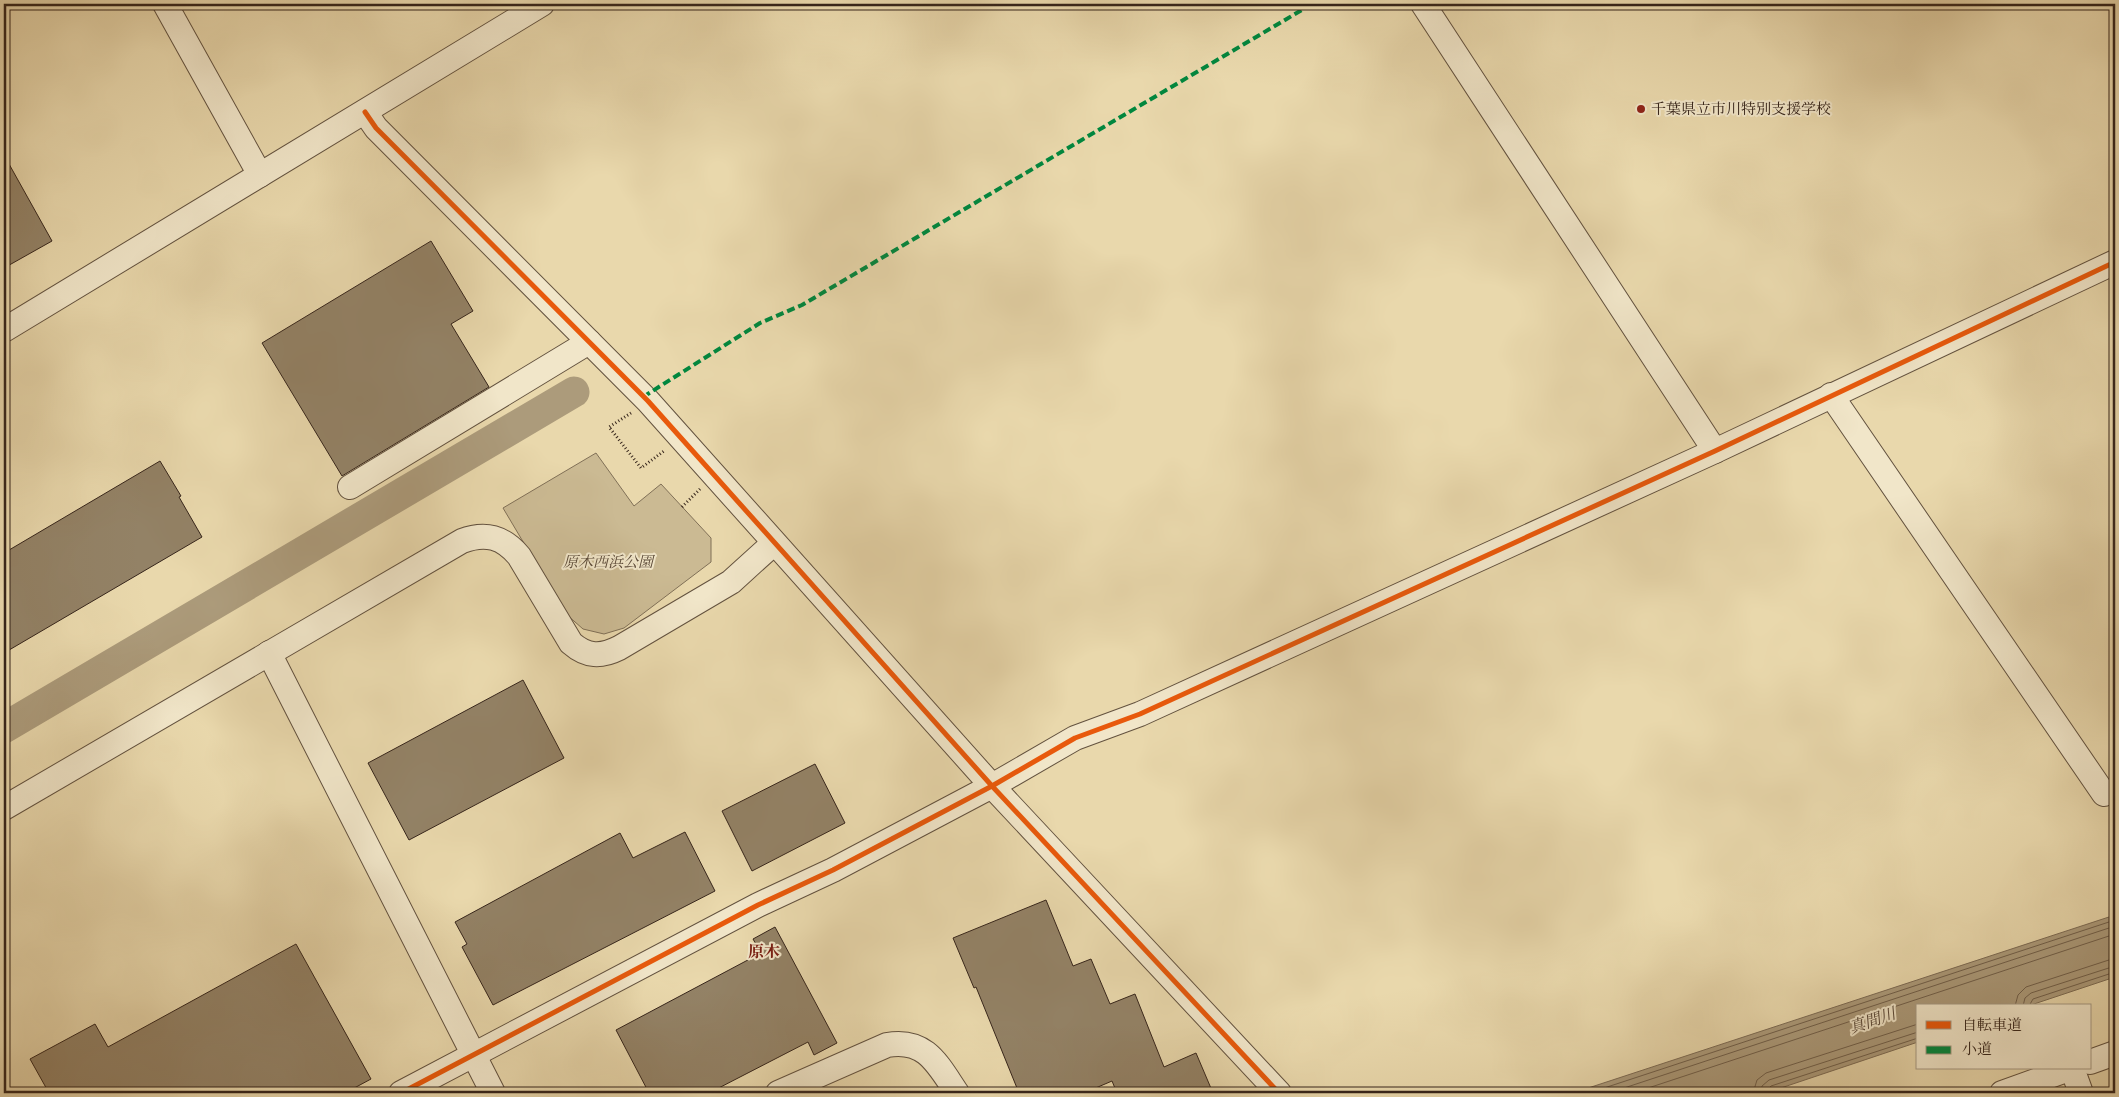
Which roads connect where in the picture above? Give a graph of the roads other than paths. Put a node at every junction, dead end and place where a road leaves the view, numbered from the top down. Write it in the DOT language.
graph roads {
  1 [pos="165,4"];
  2 [pos="542,4"];
  3 [pos="1423,4"];
  4 [pos="365,112"];
  5 [pos="260,175"];
  6 [pos="2115,262"];
  7 [pos="4,330"];
  8 [pos="589,342"];
  9 [pos="1831,395"];
  10 [pos="1716,451"];
  11 [pos="350,487"];
  12 [pos="774,543"];
  13 [pos="269,654"];
  14 [pos="992,786"];
  15 [pos="2104,794"];
  16 [pos="4,808"];
  17 [pos="2115,1053"];
  18 [pos="474,1056"];
  19 [pos="2092,1061"];
  20 [pos="2066,1070"];
  21 [pos="2073,1070"];
  22 [pos="401,1093"];
  23 [pos="493,1093"];
  24 [pos="778,1093"];
  25 [pos="957,1093"];
  26 [pos="1279,1093"];
  27 [pos="2002,1093"];
  28 [pos="2081,1093"];
  1 -- 5 [label="street"];
  2 -- 4 [label="street"];
  3 -- 10 [label="street"];
  4 -- 5 [label="street"];
  4 -- 8 [label="street"];
  5 -- 7 [label="street"];
  6 -- 9 [label="street"];
  8 -- 11 [label="street"];
  8 -- 12 [label="street"];
  9 -- 10 [label="street"];
  9 -- 15 [label="street"];
  10 -- 14 [label="street"];
  12 -- 13 [label="street"];
  12 -- 14 [label="street"];
  13 -- 16 [label="street"];
  13 -- 18 [label="street"];
  14 -- 18 [label="street"];
  14 -- 26 [label="street"];
  17 -- 19 [label="street"];
  18 -- 22 [label="street"];
  18 -- 23 [label="street"];
  20 -- 27 [label="street"];
  21 -- 28 [label="street"];
  24 -- 25 [label="street"];
}
